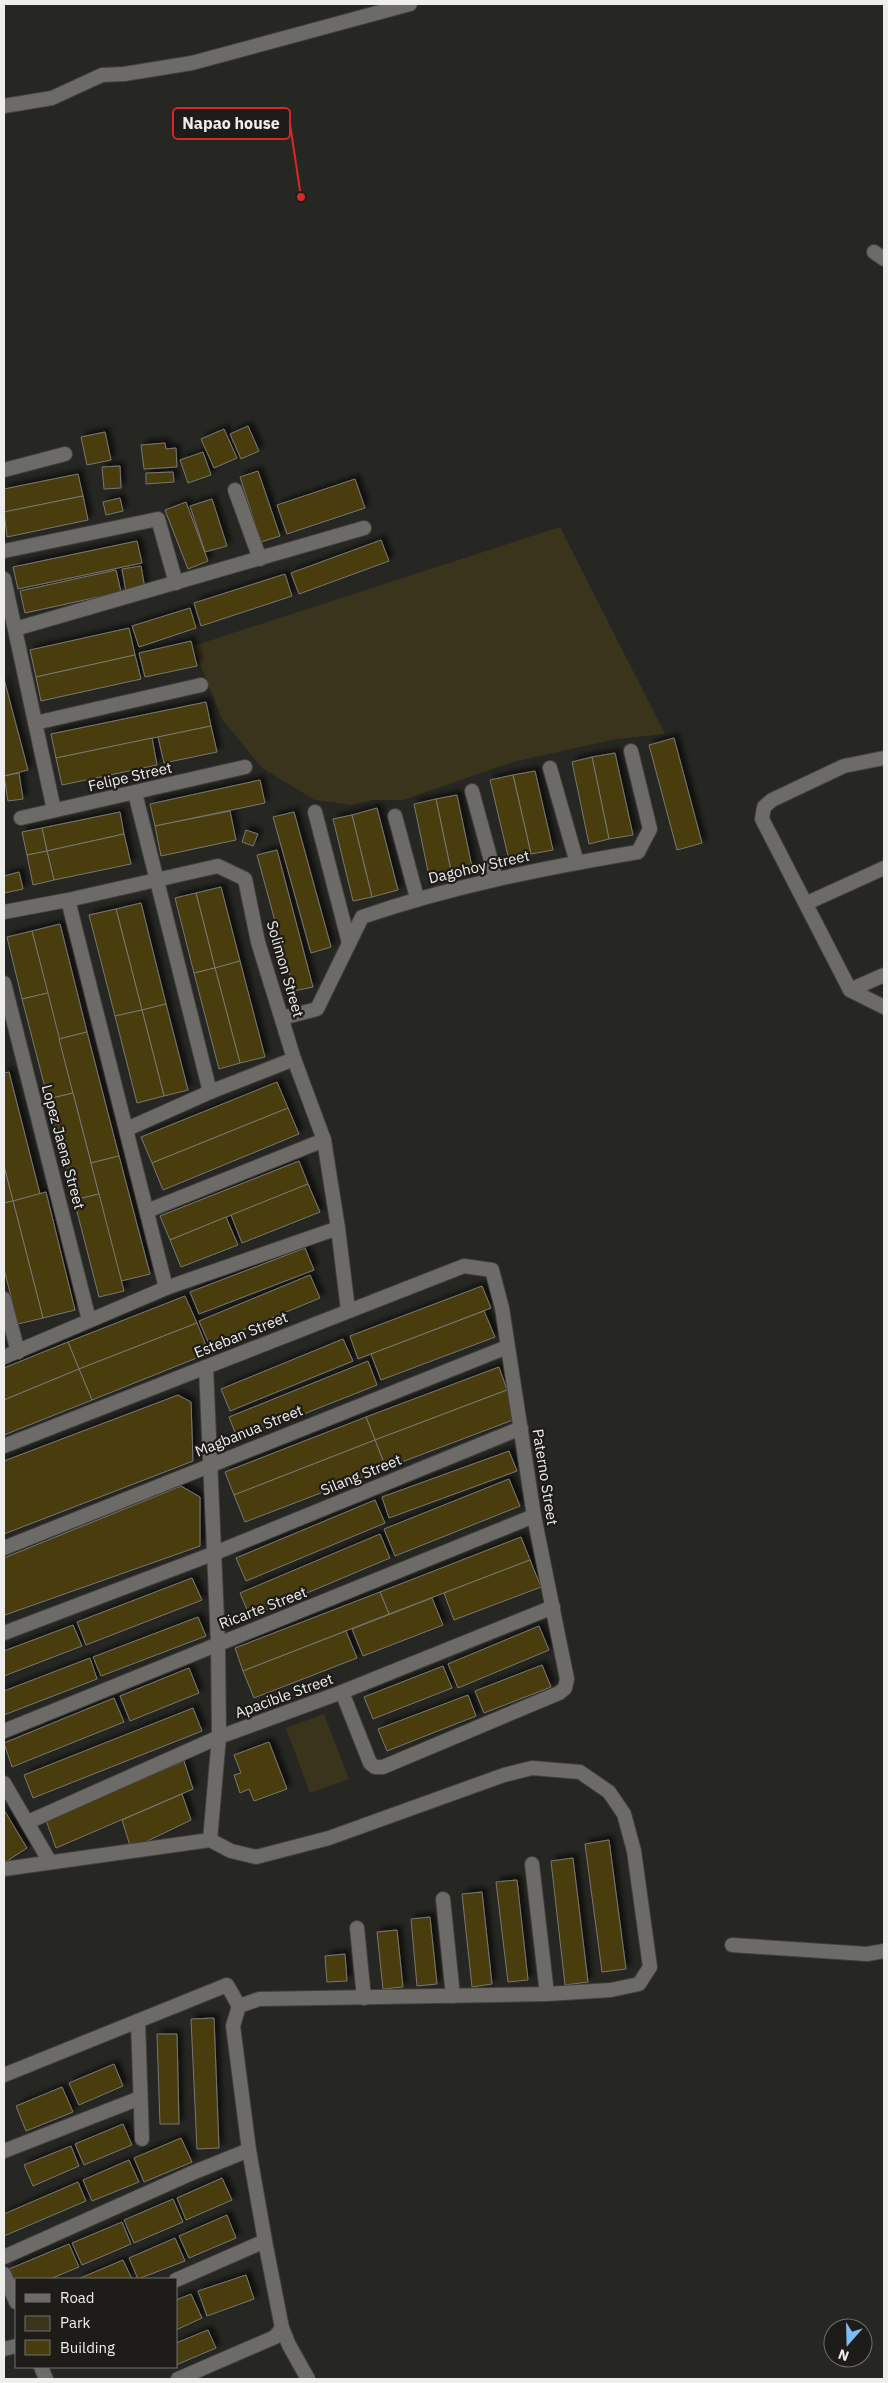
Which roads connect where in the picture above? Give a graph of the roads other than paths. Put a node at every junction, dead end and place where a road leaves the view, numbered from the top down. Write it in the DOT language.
graph roads {
  1 [pos="410,4"];
  2 [pos="4,106"];
  3 [pos="65,454"];
  4 [pos="4,470"];
  5 [pos="235,490"];
  6 [pos="364,528"];
  7 [pos="4,551"];
  8 [pos="260,559"];
  9 [pos="4,579"];
  10 [pos="176,583"];
  11 [pos="15,628"];
  12 [pos="202,685"];
  13 [pos="35,722"];
  14 [pos="631,751"];
  15 [pos="884,758"];
  16 [pos="245,767"];
  17 [pos="550,768"];
  18 [pos="472,791"];
  19 [pos="135,793"];
  20 [pos="54,810"];
  21 [pos="315,812"];
  22 [pos="395,816"];
  23 [pos="21,818"];
  24 [pos="577,863"];
  25 [pos="884,868"];
  26 [pos="496,879"];
  27 [pos="155,880"];
  28 [pos="417,898"];
  29 [pos="68,900"];
  30 [pos="807,903"];
  31 [pos="4,912"];
  32 [pos="349,943"];
  33 [pos="884,975"];
  34 [pos="4,983"];
  35 [pos="850,990"];
  36 [pos="884,1007"];
  37 [pos="282,1018"];
  38 [pos="294,1059"];
  39 [pos="210,1092"];
  40 [pos="128,1130"];
  41 [pos="324,1140"];
  42 [pos="147,1211"];
  43 [pos="338,1228"];
  44 [pos="492,1270"];
  45 [pos="166,1288"];
  46 [pos="4,1299"];
  47 [pos="348,1310"];
  48 [pos="89,1320"];
  49 [pos="507,1347"];
  50 [pos="18,1352"];
  51 [pos="4,1357"];
  52 [pos="206,1367"];
  53 [pos="521,1428"];
  54 [pos="4,1446"];
  55 [pos="211,1464"];
  56 [pos="534,1516"];
  57 [pos="4,1548"];
  58 [pos="215,1553"];
  59 [pos="553,1607"];
  60 [pos="4,1633"];
  61 [pos="218,1643"];
  62 [pos="342,1692"];
  63 [pos="4,1731"];
  64 [pos="219,1737"];
  65 [pos="4,1783"];
  66 [pos="28,1822"];
  67 [pos="210,1840"];
  68 [pos="50,1862"];
  69 [pos="532,1864"];
  70 [pos="4,1869"];
  71 [pos="443,1899"];
  72 [pos="356,1928"];
  73 [pos="732,1945"];
  74 [pos="884,1951"];
  75 [pos="547,1994"];
  76 [pos="453,1996"];
  77 [pos="364,1998"];
  78 [pos="239,2006"];
  79 [pos="138,2021"];
  80 [pos="4,2075"];
  81 [pos="140,2098"];
  82 [pos="142,2139"];
  83 [pos="249,2150"];
  84 [pos="4,2151"];
  85 [pos="265,2242"];
  86 [pos="4,2257"];
  87 [pos="4,2274"];
  88 [pos="178,2279"];
  89 [pos="15,2300"];
  90 [pos="282,2328"];
  91 [pos="178,2379"];
  92 [pos="308,2379"];
  1 -- 2 [label="street"];
  3 -- 4 [label="street"];
  5 -- 8 [label="street"];
  6 -- 8 [label="street"];
  7 -- 10 [label="street"];
  8 -- 10 [label="street"];
  9 -- 11 [label="street"];
  10 -- 11 [label="street"];
  11 -- 13 [label="street"];
  12 -- 13 [label="street"];
  13 -- 20 [label="street"];
  14 -- 24 [label="street, Dagohoy Street"];
  15 -- 30 [label="street"];
  16 -- 19 [label="street, Felipe Street"];
  17 -- 24 [label="street"];
  18 -- 26 [label="street"];
  19 -- 20 [label="street, Felipe Street"];
  19 -- 27 [label="street"];
  20 -- 23 [label="street, Felipe Street"];
  21 -- 32 [label="street"];
  22 -- 28 [label="street"];
  24 -- 26 [label="street, Dagohoy Street"];
  25 -- 30 [label="street"];
  26 -- 28 [label="street, Dagohoy Street"];
  27 -- 29 [label="street, Solimon Street"];
  27 -- 37 [label="street, Solimon Street"];
  27 -- 39 [label="street"];
  28 -- 32 [label="street, Dagohoy Street"];
  29 -- 31 [label="street, Solimon Street"];
  29 -- 40 [label="street"];
  30 -- 35 [label="street"];
  32 -- 37 [label="street, Dagohoy Street"];
  33 -- 35 [label="street"];
  34 -- 48 [label="street, Lopez Jaena Street"];
  35 -- 36 [label="street"];
  37 -- 38 [label="street, Solimon Street"];
  38 -- 39 [label="street"];
  38 -- 41 [label="street, Solimon Street"];
  39 -- 40 [label="street"];
  40 -- 42 [label="street"];
  41 -- 42 [label="street"];
  41 -- 43 [label="street, Solimon Street"];
  42 -- 45 [label="street"];
  43 -- 45 [label="street"];
  43 -- 47 [label="street, Solimon Street"];
  44 -- 47 [label="street, Esteban Street"];
  44 -- 49 [label="street, Paterno Street"];
  45 -- 48 [label="street"];
  46 -- 50 [label="street"];
  47 -- 52 [label="street, Esteban Street"];
  48 -- 50 [label="street"];
  49 -- 53 [label="street, Paterno Street"];
  49 -- 55 [label="street, Magbanua Street"];
  50 -- 51 [label="street"];
  52 -- 54 [label="street, Esteban Street"];
  52 -- 55 [label="street"];
  53 -- 56 [label="street, Paterno Street"];
  53 -- 58 [label="street, Silang Street"];
  55 -- 57 [label="street, Magbanua Street"];
  55 -- 58 [label="street"];
  56 -- 59 [label="street, Paterno Street"];
  56 -- 61 [label="street, Ricarte Street"];
  58 -- 60 [label="street, Silang Street"];
  58 -- 61 [label="street"];
  59 -- 62 [label="street, Apacible Street"];
  59 -- 62 [label="street, Paterno Street"];
  61 -- 63 [label="street, Ricarte Street"];
  61 -- 64 [label="street"];
  62 -- 64 [label="street, Apacible Street"];
  64 -- 66 [label="street, Apacible Street"];
  64 -- 67 [label="street"];
  65 -- 66 [label="street"];
  66 -- 68 [label="street"];
  67 -- 68 [label="street"];
  67 -- 75 [label="street"];
  68 -- 70 [label="street"];
  69 -- 75 [label="street"];
  71 -- 76 [label="street"];
  72 -- 77 [label="street"];
  73 -- 74 [label="street"];
  75 -- 76 [label="street"];
  76 -- 77 [label="street"];
  77 -- 78 [label="street"];
  78 -- 79 [label="street"];
  78 -- 83 [label="street"];
  79 -- 80 [label="street"];
  79 -- 81 [label="street"];
  81 -- 82 [label="street"];
  81 -- 84 [label="street"];
  83 -- 85 [label="street"];
  83 -- 86 [label="street"];
  85 -- 88 [label="street"];
  85 -- 90 [label="street"];
  87 -- 89 [label="street"];
  90 -- 91 [label="street"];
  90 -- 92 [label="street"];
}
